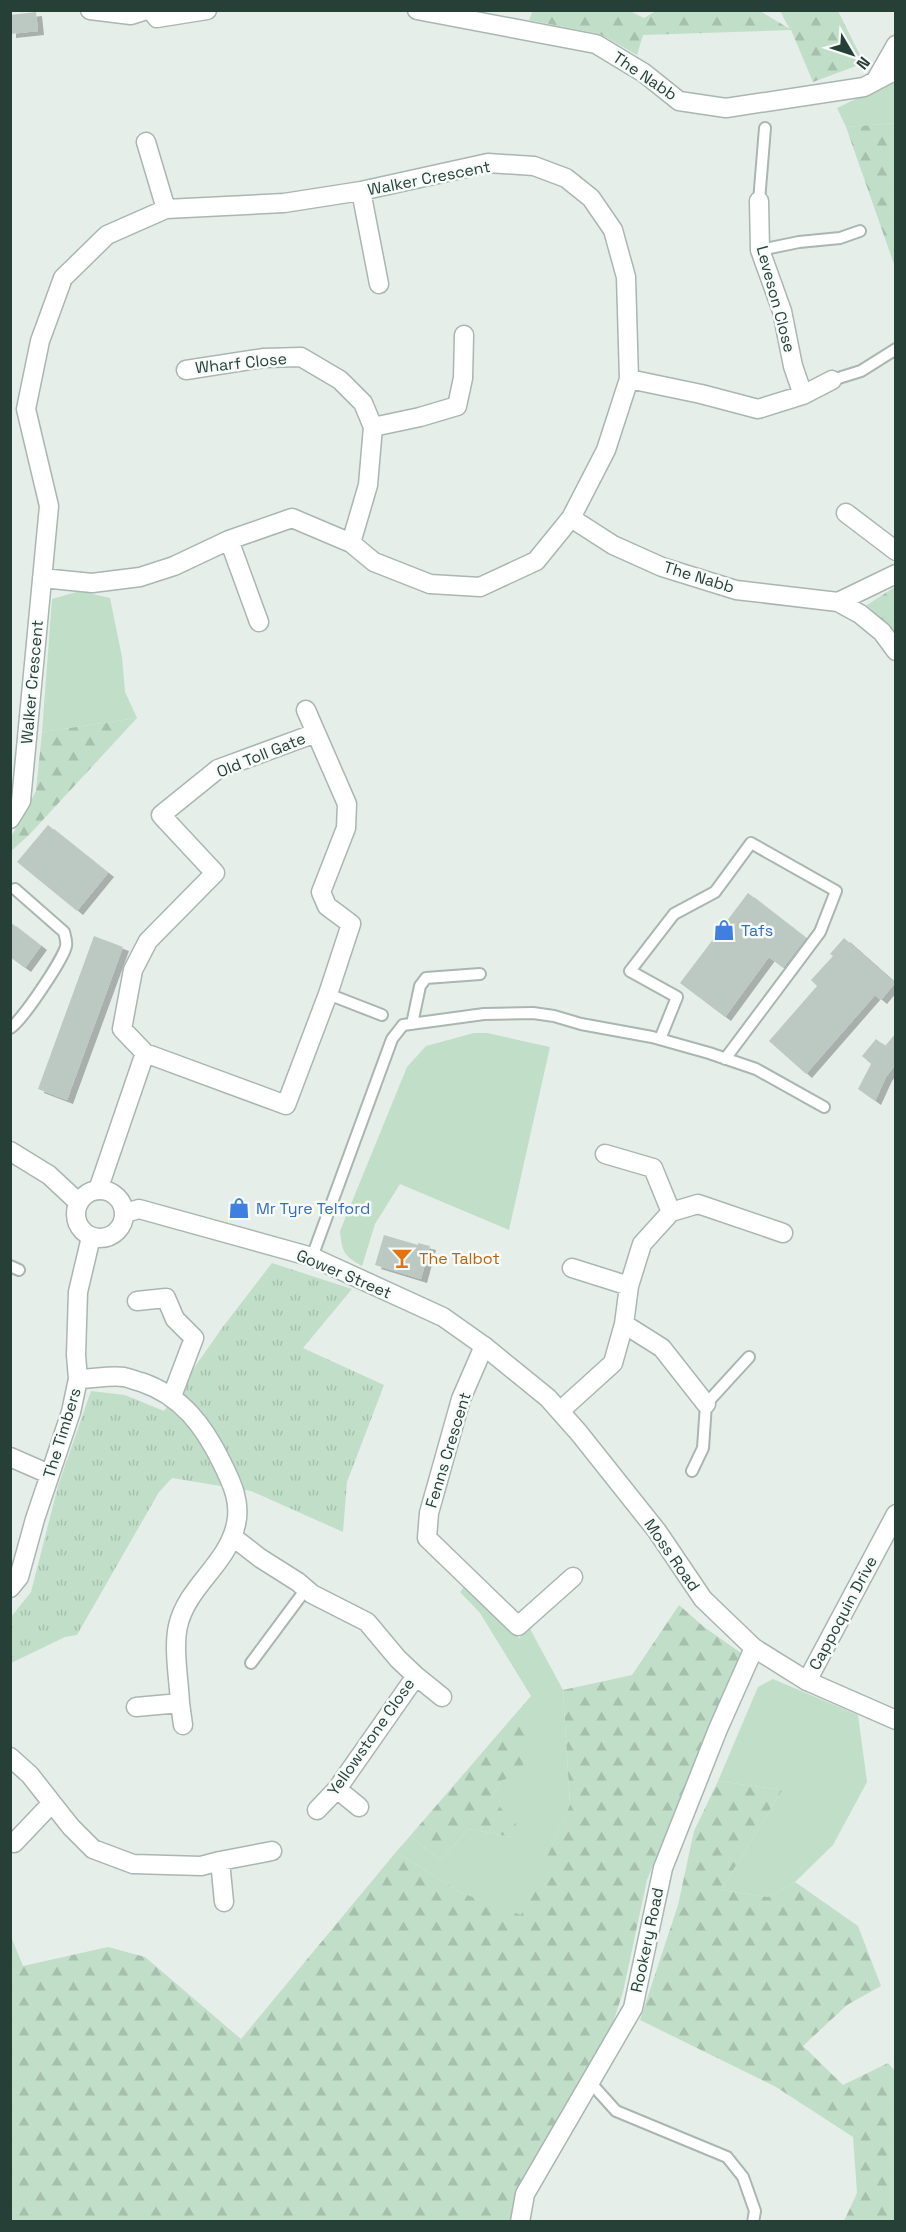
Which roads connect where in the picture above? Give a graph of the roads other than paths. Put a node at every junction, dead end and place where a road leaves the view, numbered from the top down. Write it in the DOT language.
graph roads {
  1 [pos="90,10"];
  2 [pos="149,10"];
  3 [pos="207,10"];
  4 [pos="417,10"];
  5 [pos="896,45"];
  6 [pos="896,70"];
  7 [pos="875,81"];
  8 [pos="765,128"];
  9 [pos="146,142"];
  10 [pos="361,191"];
  11 [pos="759,201"];
  12 [pos="166,209"];
  13 [pos="860,231"];
  14 [pos="760,250"];
  15 [pos="379,284"];
  16 [pos="464,335"];
  17 [pos="896,349"];
  18 [pos="186,370"];
  19 [pos="629,379"];
  20 [pos="832,380"];
  21 [pos="803,396"];
  22 [pos="373,427"];
  23 [pos="846,513"];
  24 [pos="571,518"];
  25 [pos="229,540"];
  26 [pos="351,543"];
  27 [pos="896,551"];
  28 [pos="896,574"];
  29 [pos="42,578"];
  30 [pos="838,602"];
  31 [pos="259,622"];
  32 [pos="896,651"];
  33 [pos="306,710"];
  34 [pos="316,733"];
  35 [pos="19,739"];
  36 [pos="10,819"];
  37 [pos="15,889"];
  38 [pos="480,974"];
  39 [pos="328,994"];
  40 [pos="382,1015"];
  41 [pos="412,1024"];
  42 [pos="10,1028"];
  43 [pos="660,1039"];
  44 [pos="145,1053"];
  45 [pos="725,1059"];
  46 [pos="824,1107"];
  47 [pos="10,1150"];
  48 [pos="605,1154"];
  49 [pos="98,1190"];
  50 [pos="79,1203"];
  51 [pos="670,1212"];
  52 [pos="124,1213"];
  53 [pos="783,1233"];
  54 [pos="91,1237"];
  55 [pos="312,1257"];
  56 [pos="572,1268"];
  57 [pos="629,1286"];
  58 [pos="137,1301"];
  59 [pos="624,1324"];
  60 [pos="484,1346"];
  61 [pos="749,1356"];
  62 [pos="78,1379"];
  63 [pos="172,1396"];
  64 [pos="706,1404"];
  65 [pos="560,1411"];
  66 [pos="10,1457"];
  67 [pos="692,1471"];
  68 [pos="49,1474"];
  69 [pos="896,1514"];
  70 [pos="233,1537"];
  71 [pos="573,1577"];
  72 [pos="10,1588"];
  73 [pos="306,1589"];
  74 [pos="754,1648"];
  75 [pos="251,1663"];
  76 [pos="416,1676"];
  77 [pos="807,1681"];
  78 [pos="442,1697"];
  79 [pos="180,1703"];
  80 [pos="136,1707"];
  81 [pos="896,1720"];
  82 [pos="183,1725"];
  83 [pos="10,1757"];
  84 [pos="337,1789"];
  85 [pos="52,1803"];
  86 [pos="359,1807"];
  87 [pos="317,1810"];
  88 [pos="14,1843"];
  89 [pos="272,1851"];
  90 [pos="220,1861"];
  91 [pos="224,1902"];
  92 [pos="590,2082"];
  93 [pos="520,2222"];
  94 [pos="753,2222"];
  1 -- 2 [label="street"];
  2 -- 3 [label="street"];
  4 -- 7 [label="street, The Nabb"];
  5 -- 7 [label="street"];
  6 -- 7 [label="street, The Nabb"];
  8 -- 11 [label="lane"];
  9 -- 12 [label="street"];
  10 -- 12 [label="street, Walker Crescent"];
  10 -- 15 [label="street"];
  10 -- 19 [label="street, Walker Crescent"];
  11 -- 14 [label="street, Leveson Close"];
  12 -- 29 [label="street, Walker Crescent"];
  13 -- 14 [label="lane"];
  14 -- 21 [label="street, Leveson Close"];
  16 -- 22 [label="street"];
  17 -- 20 [label="lane"];
  18 -- 22 [label="street, Wharf Close"];
  19 -- 21 [label="street"];
  19 -- 24 [label="street, Walker Crescent"];
  20 -- 21 [label="street"];
  22 -- 26 [label="street"];
  23 -- 27 [label="street"];
  24 -- 26 [label="street, Walker Crescent"];
  24 -- 30 [label="street, The Nabb"];
  25 -- 26 [label="street, Walker Crescent"];
  25 -- 29 [label="street, Walker Crescent"];
  25 -- 31 [label="street"];
  28 -- 30 [label="street"];
  29 -- 35 [label="street, Walker Crescent"];
  30 -- 32 [label="street"];
  33 -- 34 [label="street, Old Toll Gate"];
  34 -- 39 [label="street, Old Toll Gate"];
  34 -- 44 [label="street, Old Toll Gate"];
  35 -- 36 [label="street, Walker Crescent"];
  37 -- 42 [label="lane"];
  38 -- 41 [label="lane"];
  39 -- 40 [label="lane"];
  39 -- 44 [label="street, Old Toll Gate"];
  41 -- 43 [label="lane"];
  41 -- 55 [label="lane"];
  43 -- 45 [label="lane"];
  43 -- 45 [label="lane"];
  44 -- 49 [label="street"];
  45 -- 46 [label="lane"];
  47 -- 50 [label="street"];
  48 -- 51 [label="street"];
  49 -- 50 [label="street"];
  49 -- 52 [label="street"];
  50 -- 54 [label="street"];
  51 -- 53 [label="street"];
  51 -- 57 [label="street"];
  52 -- 54 [label="street"];
  52 -- 55 [label="street, Gower Street"];
  54 -- 62 [label="street, The Timbers"];
  55 -- 60 [label="street, Gower Street"];
  56 -- 57 [label="street"];
  57 -- 59 [label="street"];
  58 -- 63 [label="street"];
  59 -- 64 [label="street"];
  59 -- 65 [label="street"];
  60 -- 65 [label="street, Moss Road"];
  60 -- 71 [label="street, Fenns Crescent"];
  61 -- 64 [label="lane"];
  62 -- 63 [label="street"];
  62 -- 68 [label="street, The Timbers"];
  63 -- 70 [label="street"];
  64 -- 67 [label="lane"];
  65 -- 74 [label="street, Moss Road"];
  66 -- 68 [label="street"];
  68 -- 72 [label="street, The Timbers"];
  69 -- 77 [label="street, Cappoquin Drive"];
  70 -- 73 [label="street, Yellowstone Close"];
  70 -- 79 [label="street"];
  73 -- 75 [label="lane"];
  73 -- 76 [label="street, Yellowstone Close"];
  74 -- 77 [label="street, Moss Road"];
  74 -- 92 [label="street, Rookery Road"];
  76 -- 78 [label="street"];
  76 -- 84 [label="street, Yellowstone Close"];
  77 -- 81 [label="street, Moss Road"];
  79 -- 80 [label="street"];
  79 -- 82 [label="street"];
  83 -- 85 [label="street"];
  84 -- 86 [label="street"];
  84 -- 87 [label="street, Yellowstone Close"];
  85 -- 88 [label="street"];
  85 -- 90 [label="street"];
  89 -- 90 [label="street"];
  90 -- 91 [label="street"];
  92 -- 93 [label="street, Rookery Road"];
  92 -- 94 [label="lane"];
}
